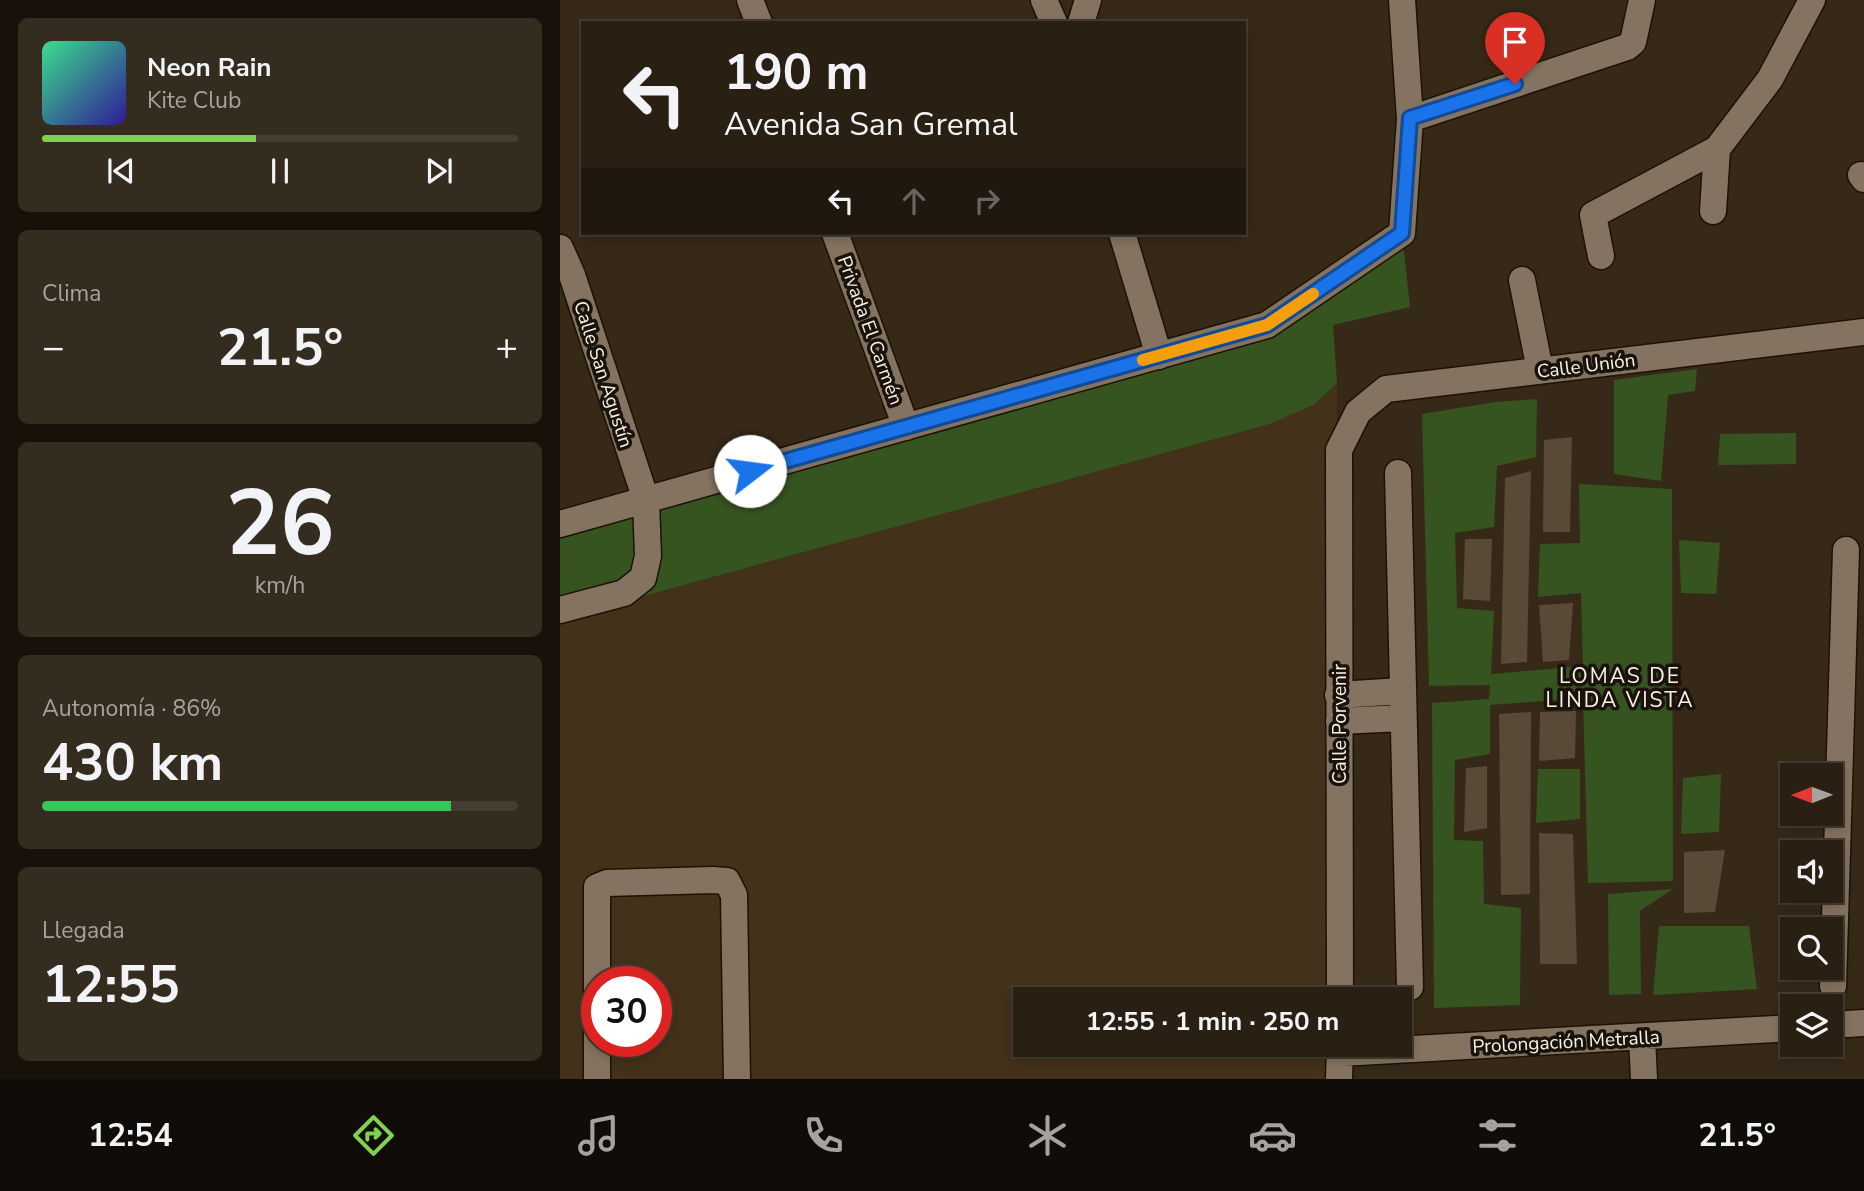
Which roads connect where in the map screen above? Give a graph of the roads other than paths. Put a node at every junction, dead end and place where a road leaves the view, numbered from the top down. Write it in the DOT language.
graph roads {
  1 [pos="750,0"];
  2 [pos="1044,0"];
  3 [pos="1088,0"];
  4 [pos="1402,0"];
  5 [pos="1642,0"];
  6 [pos="1812,0"];
  7 [pos="757,21"];
  8 [pos="1053,21"];
  9 [pos="1082,21"];
  10 [pos="1410,118"];
  11 [pos="1717,149"];
  12 [pos="1713,211"];
  13 [pos="836,235"];
  14 [pos="1123,235"];
  15 [pos="560,248"];
  16 [pos="1601,256"];
  17 [pos="566,277"];
  18 [pos="1522,280"];
  19 [pos="1864,332"];
  20 [pos="1159,355"];
  21 [pos="1540,370"];
  22 [pos="906,427"];
  23 [pos="1339,450"];
  24 [pos="1398,473"];
  25 [pos="646,500"];
  26 [pos="560,524"];
  27 [pos="1846,550"];
  28 [pos="560,610"];
  29 [pos="1402,691"];
  30 [pos="1339,708"];
  31 [pos="1853,709"];
  32 [pos="1403,718"];
  33 [pos="1833,986"];
  34 [pos="1340,987"];
  35 [pos="1410,987"];
  36 [pos="1863,1023"];
  37 [pos="1843,1024"];
  38 [pos="1780,1029"];
  39 [pos="1642,1038"];
  40 [pos="1412,1046"];
  41 [pos="1340,1057"];
  42 [pos="597,1079"];
  43 [pos="737,1079"];
  44 [pos="1339,1079"];
  45 [pos="1644,1079"];
  1 -- 7 [label="street"];
  2 -- 8 [label="street"];
  3 -- 9 [label="street"];
  4 -- 10 [label="street"];
  5 -- 10 [label="street"];
  6 -- 11 [label="street"];
  10 -- 20 [label="street"];
  11 -- 12 [label="street"];
  11 -- 16 [label="street"];
  13 -- 22 [label="street, Privada El Carmén"];
  14 -- 20 [label="street"];
  15 -- 17 [label="street, Calle San Agustín"];
  17 -- 25 [label="street, Calle San Agustín"];
  18 -- 21 [label="street"];
  19 -- 21 [label="street, Calle Unión"];
  20 -- 22 [label="street"];
  21 -- 23 [label="street, Calle Unión"];
  22 -- 25 [label="street"];
  23 -- 30 [label="street, Calle Porvenir"];
  24 -- 29 [label="street"];
  25 -- 26 [label="street"];
  25 -- 28 [label="street, Calle San Agustín"];
  27 -- 31 [label="street"];
  29 -- 30 [label="street"];
  29 -- 32 [label="street"];
  30 -- 32 [label="street"];
  30 -- 34 [label="street, Calle Porvenir"];
  31 -- 33 [label="street"];
  32 -- 35 [label="street"];
  36 -- 37 [label="street"];
  38 -- 39 [label="street, Prolongación Metralla"];
  39 -- 40 [label="street, Prolongación Metralla"];
  39 -- 45 [label="street"];
  41 -- 44 [label="street"];
  42 -- 43 [label="street"];
}
